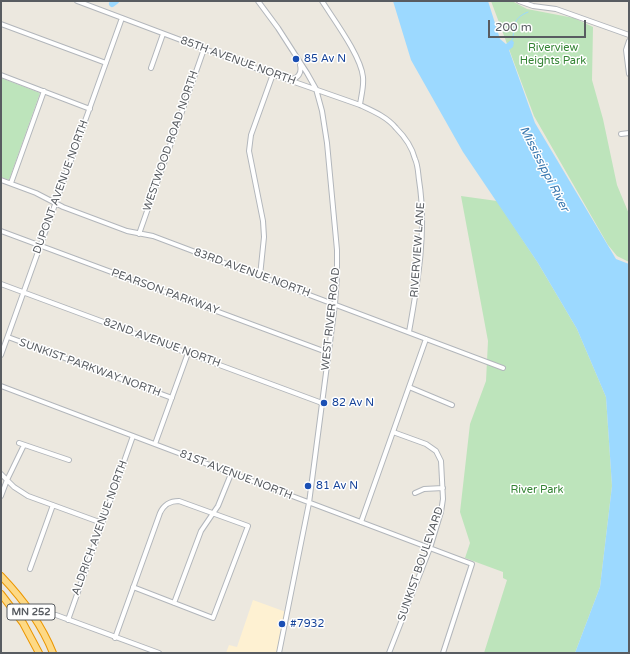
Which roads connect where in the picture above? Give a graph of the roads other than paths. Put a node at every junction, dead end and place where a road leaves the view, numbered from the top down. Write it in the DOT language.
graph roads {
  1 [pos="78,1"];
  2 [pos="96,1"];
  3 [pos="258,1"];
  4 [pos="322,1"];
  5 [pos="521,2"];
  6 [pos="93,7"];
  7 [pos="122,18"];
  8 [pos="1,24"];
  9 [pos="163,34"];
  10 [pos="629,35"];
  11 [pos="629,41"];
  12 [pos="204,49"];
  13 [pos="106,63"];
  14 [pos="300,63"];
  15 [pos="151,68"];
  16 [pos="273,74"];
  17 [pos="629,74"];
  18 [pos="1,75"];
  19 [pos="287,79"];
  20 [pos="316,89"];
  21 [pos="44,91"];
  22 [pos="360,105"];
  23 [pos="90,109"];
  24 [pos="395,127"];
  25 [pos="629,133"];
  26 [pos="621,134"];
  27 [pos="1,180"];
  28 [pos="11,183"];
  29 [pos="56,203"];
  30 [pos="1,231"];
  31 [pos="139,234"];
  32 [pos="40,246"];
  33 [pos="260,276"];
  34 [pos="1,284"];
  35 [pos="24,292"];
  36 [pos="335,304"];
  37 [pos="409,332"];
  38 [pos="8,337"];
  39 [pos="426,339"];
  40 [pos="188,353"];
  41 [pos="329,353"];
  42 [pos="1,355"];
  43 [pos="502,368"];
  44 [pos="1,386"];
  45 [pos="409,387"];
  46 [pos="172,398"];
  47 [pos="322,402"];
  48 [pos="452,404"];
  49 [pos="393,432"];
  50 [pos="133,436"];
  51 [pos="19,443"];
  52 [pos="154,444"];
  53 [pos="24,445"];
  54 [pos="69,460"];
  55 [pos="1,474"];
  56 [pos="231,474"];
  57 [pos="7,480"];
  58 [pos="443,488"];
  59 [pos="415,493"];
  60 [pos="1,496"];
  61 [pos="309,503"];
  62 [pos="53,505"];
  63 [pos="212,513"];
  64 [pos="361,522"];
  65 [pos="102,523"];
  66 [pos="430,548"];
  67 [pos="30,569"];
  68 [pos="1,576"];
  69 [pos="132,587"];
  70 [pos="1,594"];
  71 [pos="174,603"];
  72 [pos="56,616"];
  73 [pos="68,620"];
  74 [pos="115,638"];
  75 [pos="39,653"];
  76 [pos="53,653"];
  77 [pos="159,653"];
  78 [pos="279,653"];
  79 [pos="389,653"];
  80 [pos="443,653"];
  1 -- 6 [label="street, 85TH AVENUE NORTH"];
  2 -- 6 [label="street"];
  3 -- 14 [label="street, WEST RIVER ROAD"];
  4 -- 22 [label="street"];
  5 -- 10 [label="street"];
  6 -- 7 [label="street, 85TH AVENUE NORTH"];
  7 -- 9 [label="street, 85TH AVENUE NORTH"];
  7 -- 13 [label="street, DUPONT AVENUE NORTH"];
  8 -- 13 [label="street"];
  9 -- 12 [label="street, 85TH AVENUE NORTH"];
  9 -- 15 [label="street"];
  11 -- 17 [label="street"];
  12 -- 16 [label="street, 85TH AVENUE NORTH"];
  12 -- 31 [label="street, WESTWOOD ROAD NORTH"];
  13 -- 23 [label="street, DUPONT AVENUE NORTH"];
  14 -- 19 [label="street"];
  14 -- 20 [label="street, WEST RIVER ROAD"];
  16 -- 19 [label="street, 85TH AVENUE NORTH"];
  16 -- 33 [label="street"];
  18 -- 21 [label="street"];
  19 -- 20 [label="street, 85TH AVENUE NORTH"];
  20 -- 22 [label="street, 85TH AVENUE NORTH"];
  20 -- 36 [label="street, WEST RIVER ROAD"];
  21 -- 23 [label="street"];
  21 -- 28 [label="street"];
  22 -- 24 [label="street, 85TH AVENUE NORTH"];
  23 -- 29 [label="street, DUPONT AVENUE NORTH"];
  24 -- 37 [label="street, RIVERVIEW LANE"];
  25 -- 26 [label="street"];
  27 -- 28 [label="street, 83RD AVENUE NORTH"];
  28 -- 29 [label="street, 83RD AVENUE NORTH"];
  29 -- 31 [label="street, 83RD AVENUE NORTH"];
  29 -- 32 [label="street, DUPONT AVENUE NORTH"];
  30 -- 32 [label="street, PEARSON PARKWAY"];
  31 -- 33 [label="street, 83RD AVENUE NORTH"];
  32 -- 35 [label="street, DUPONT AVENUE NORTH"];
  32 -- 41 [label="street, PEARSON PARKWAY"];
  33 -- 36 [label="street, 83RD AVENUE NORTH"];
  34 -- 35 [label="street, 82ND AVENUE NORTH"];
  35 -- 38 [label="street, DUPONT AVENUE NORTH"];
  35 -- 40 [label="street, 82ND AVENUE NORTH"];
  36 -- 37 [label="street, 83RD AVENUE NORTH"];
  36 -- 41 [label="street, WEST RIVER ROAD"];
  37 -- 39 [label="street, 83RD AVENUE NORTH"];
  38 -- 42 [label="street, DUPONT AVENUE NORTH"];
  38 -- 46 [label="street, SUNKIST PARKWAY NORTH"];
  39 -- 43 [label="street, 83RD AVENUE NORTH"];
  39 -- 45 [label="street"];
  40 -- 46 [label="street"];
  40 -- 47 [label="street, 82ND AVENUE NORTH"];
  41 -- 47 [label="street, WEST RIVER ROAD"];
  44 -- 50 [label="street, 81ST AVENUE NORTH"];
  45 -- 48 [label="street"];
  45 -- 49 [label="street"];
  46 -- 52 [label="street"];
  47 -- 61 [label="street, WEST RIVER ROAD"];
  49 -- 58 [label="street, SUNKIST BOULEVARD"];
  49 -- 64 [label="street"];
  50 -- 52 [label="street, 81ST AVENUE NORTH"];
  50 -- 65 [label="street, ALDRICH AVENUE NORTH"];
  51 -- 53 [label="street"];
  52 -- 56 [label="street, 81ST AVENUE NORTH"];
  53 -- 54 [label="street"];
  53 -- 57 [label="street"];
  55 -- 57 [label="street"];
  56 -- 61 [label="street, 81ST AVENUE NORTH"];
  56 -- 63 [label="street"];
  57 -- 60 [label="street"];
  57 -- 62 [label="street"];
  58 -- 59 [label="street"];
  58 -- 66 [label="street, SUNKIST BOULEVARD"];
  61 -- 64 [label="street, 81ST AVENUE NORTH"];
  61 -- 78 [label="street, WEST RIVER ROAD"];
  62 -- 65 [label="street"];
  62 -- 67 [label="street"];
  63 -- 69 [label="street"];
  63 -- 71 [label="street"];
  63 -- 71 [label="street"];
  64 -- 66 [label="street, 81ST AVENUE NORTH"];
  65 -- 73 [label="street, ALDRICH AVENUE NORTH"];
  66 -- 79 [label="street, SUNKIST BOULEVARD"];
  66 -- 80 [label="street, 81ST AVENUE NORTH"];
  68 -- 76 [label="highway, MN 252"];
  69 -- 71 [label="street"];
  69 -- 74 [label="street"];
  70 -- 75 [label="highway, MN 252"];
  72 -- 73 [label="street"];
  73 -- 74 [label="street"];
  74 -- 77 [label="street"];
}
